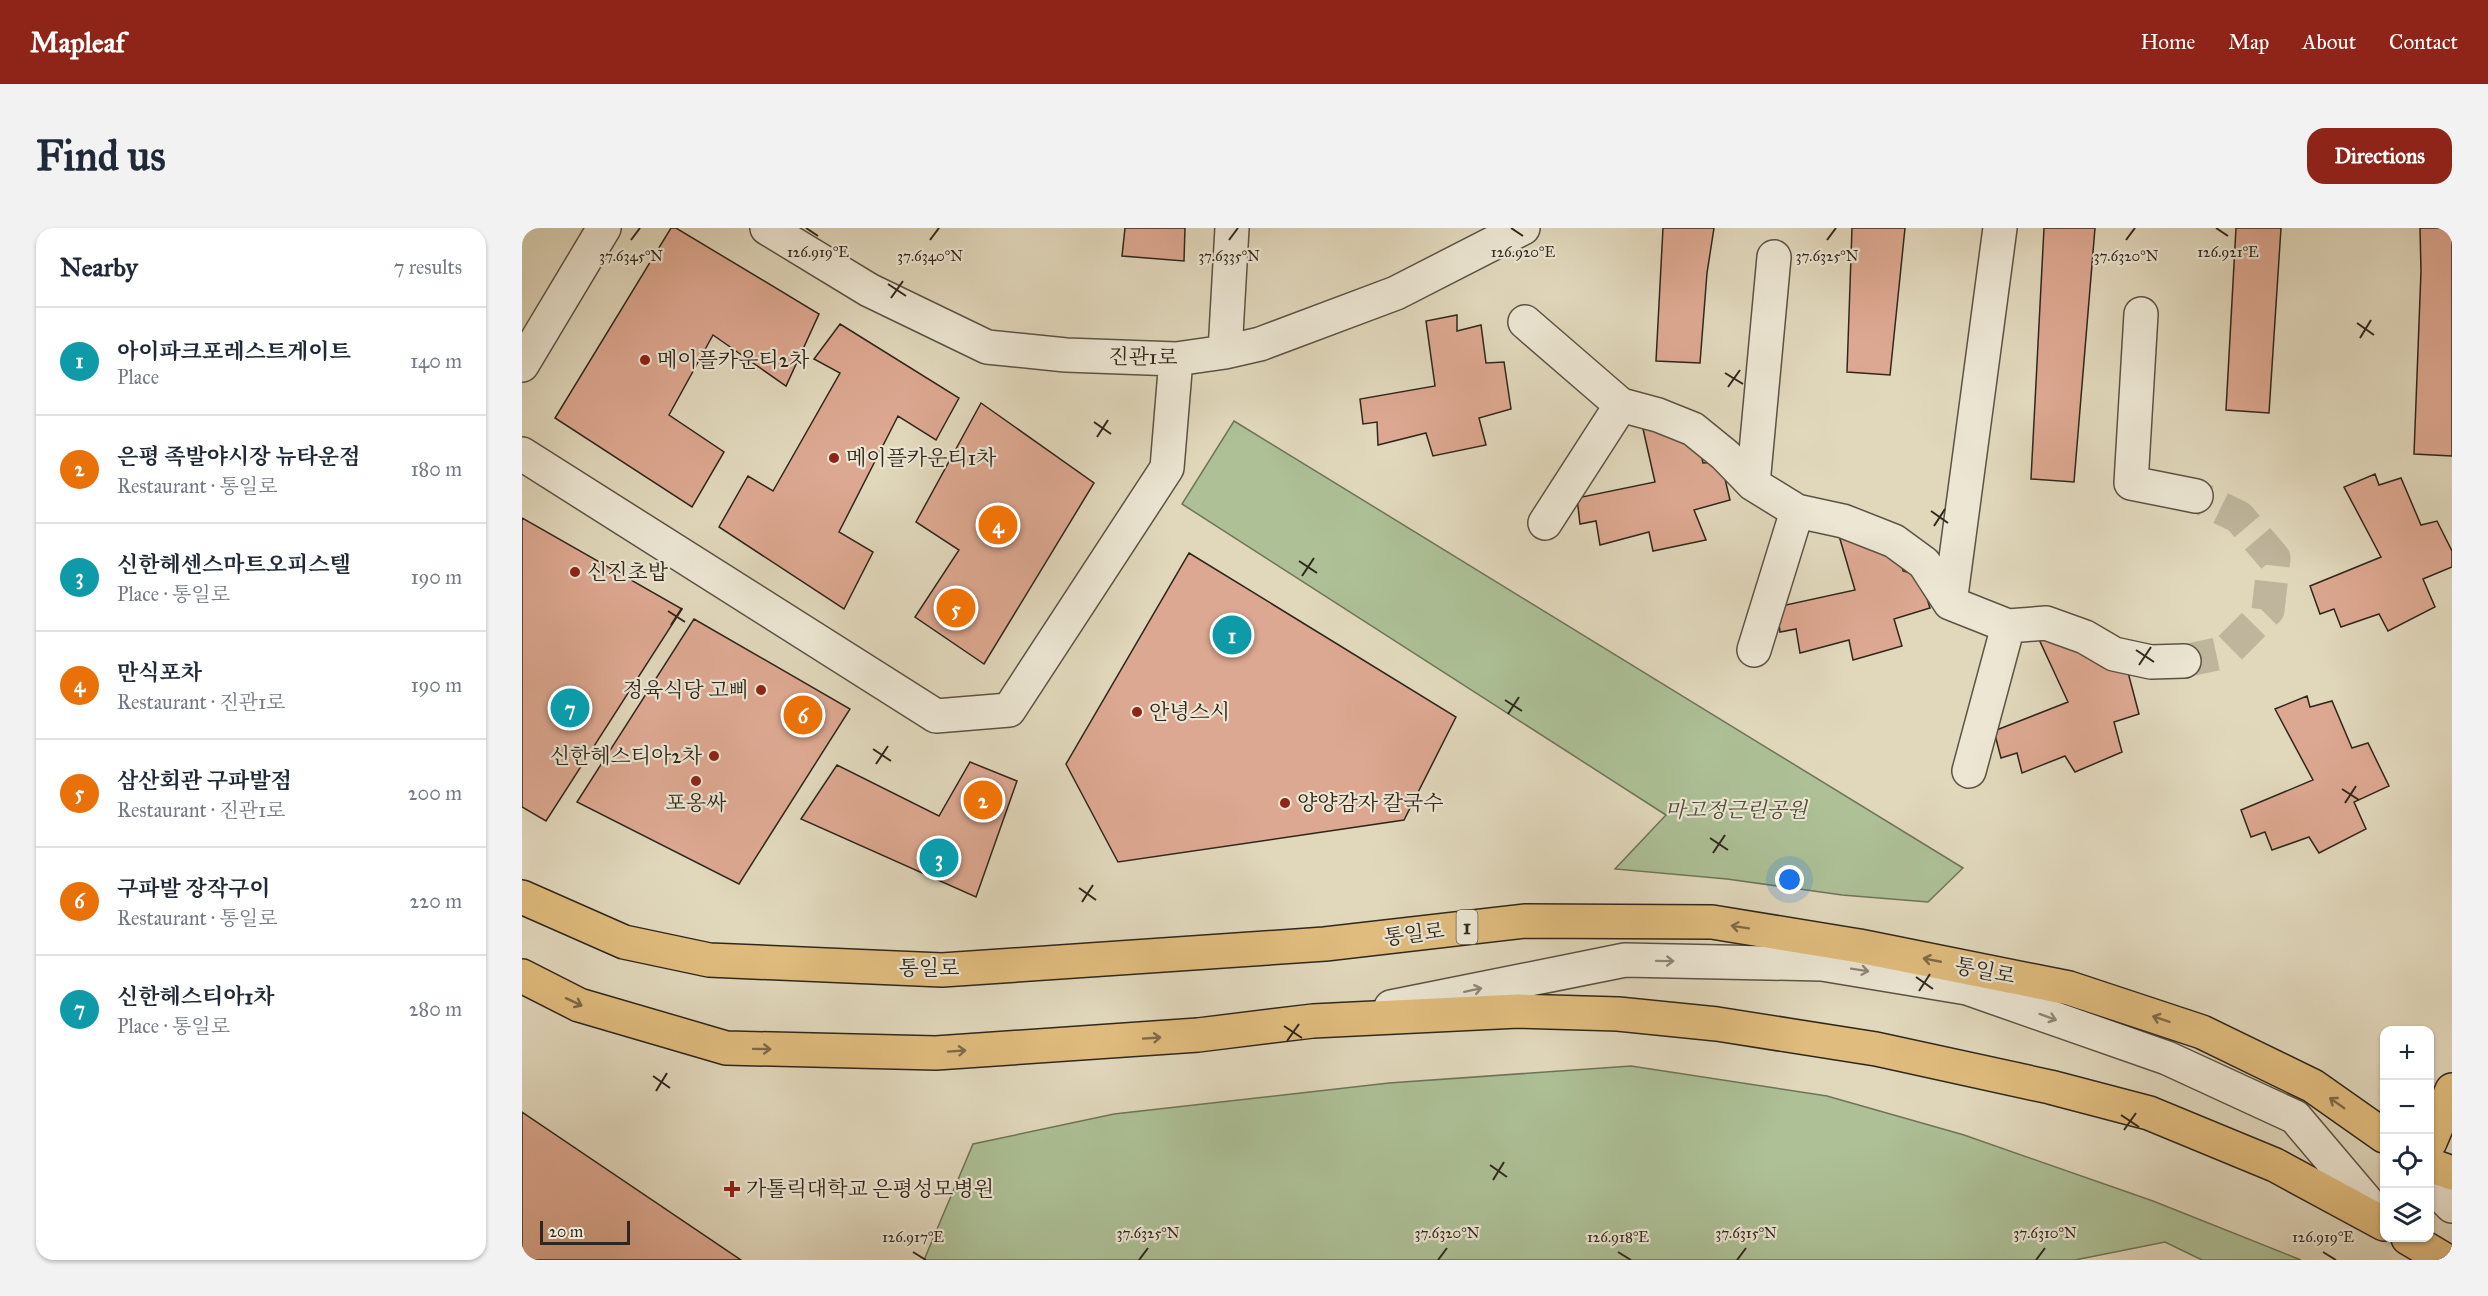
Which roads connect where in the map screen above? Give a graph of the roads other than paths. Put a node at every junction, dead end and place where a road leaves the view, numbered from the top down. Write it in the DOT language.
graph roads {
  1 [pos="604,228"];
  2 [pos="767,228"];
  3 [pos="1232,228"];
  4 [pos="1523,228"];
  5 [pos="2000,228"];
  6 [pos="1774,257"];
  7 [pos="2141,314"];
  8 [pos="1525,322"];
  9 [pos="1226,352"];
  10 [pos="1176,359"];
  11 [pos="522,365"];
  12 [pos="1621,405"];
  13 [pos="522,454"];
  14 [pos="1753,484"];
  15 [pos="2196,496"];
  16 [pos="1797,511"];
  17 [pos="1545,522"];
  18 [pos="1950,603"];
  19 [pos="2008,626"];
  20 [pos="1754,650"];
  21 [pos="2184,661"];
  22 [pos="1969,771"];
  23 [pos="522,897"];
  24 [pos="522,976"];
  25 [pos="1312,1021"];
  26 [pos="2452,1090"];
  27 [pos="2382,1134"];
  28 [pos="2433,1134"];
  29 [pos="2434,1166"];
  30 [pos="2452,1173"];
  31 [pos="2434,1183"];
  32 [pos="2452,1206"];
  33 [pos="2380,1217"];
  34 [pos="2380,1220"];
  35 [pos="2415,1242"];
  36 [pos="2445,1260"];
  1 -- 11 [label="street"];
  2 -- 10 [label="street, 진관1로"];
  3 -- 9 [label="street"];
  4 -- 9 [label="street, 진관1로"];
  5 -- 18 [label="street"];
  6 -- 14 [label="street"];
  7 -- 15 [label="street"];
  8 -- 12 [label="street"];
  9 -- 10 [label="street, 진관1로"];
  10 -- 13 [label="street"];
  12 -- 14 [label="street"];
  12 -- 17 [label="street"];
  14 -- 16 [label="street"];
  16 -- 18 [label="street"];
  16 -- 20 [label="street"];
  18 -- 19 [label="street"];
  19 -- 21 [label="street"];
  19 -- 22 [label="street"];
  27 -- 23 [label="main road, 통일로 / 1, one-way"];
  24 -- 25 [label="main road, one-way"];
  25 -- 33 [label="street, one-way"];
  25 -- 34 [label="main road"];
  26 -- 28 [label="main road"];
  29 -- 30 [label="main road"];
  31 -- 32 [label="street"];
  35 -- 36 [label="main road"];
}
